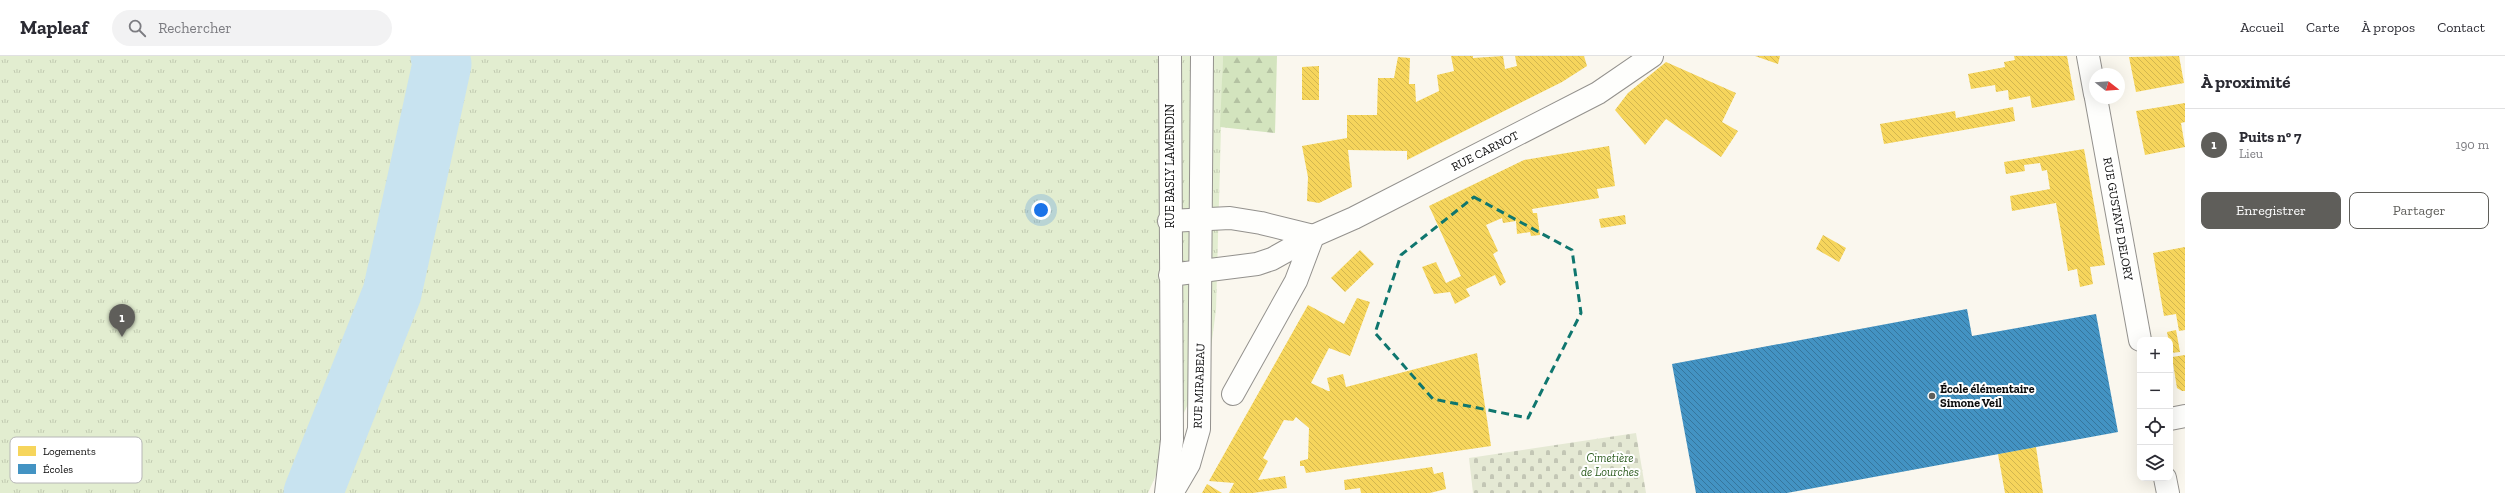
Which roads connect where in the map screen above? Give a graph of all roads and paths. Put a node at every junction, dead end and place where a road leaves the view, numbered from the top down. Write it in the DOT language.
graph roads {
  1 [pos="1170,56"];
  2 [pos="1202,56"];
  3 [pos="1652,56"];
  4 [pos="2088,56"];
  5 [pos="2090,68"];
  6 [pos="2097,104"];
  7 [pos="1202,220"];
  8 [pos="1169,221"];
  9 [pos="1313,236"];
  10 [pos="1202,272"];
  11 [pos="1170,275"];
  12 [pos="2139,337"];
  13 [pos="1234,394"];
  14 [pos="2185,416"];
  15 [pos="2173,418"];
  16 [pos="2166,481"];
  17 [pos="1166,493"];
  18 [pos="1172,493"];
  19 [pos="2168,493"];
  1 -- 8 [label="street, RUE BASLY LAMENDIN"];
  2 -- 7 [label="street"];
  3 -- 9 [label="street, RUE CARNOT"];
  4 -- 5 [label="street"];
  6 -- 12 [label="street, RUE GUSTAVE DELORY"];
  7 -- 8 [label="street"];
  7 -- 9 [label="street"];
  7 -- 10 [label="street"];
  8 -- 11 [label="street, RUE BASLY LAMENDIN"];
  9 -- 10 [label="street, RUE CARNOT"];
  9 -- 13 [label="street"];
  10 -- 11 [label="street, RUE CARNOT"];
  10 -- 18 [label="street, RUE MIRABEAU"];
  11 -- 17 [label="street"];
  14 -- 15 [label="street"];
  16 -- 19 [label="street"];
}
